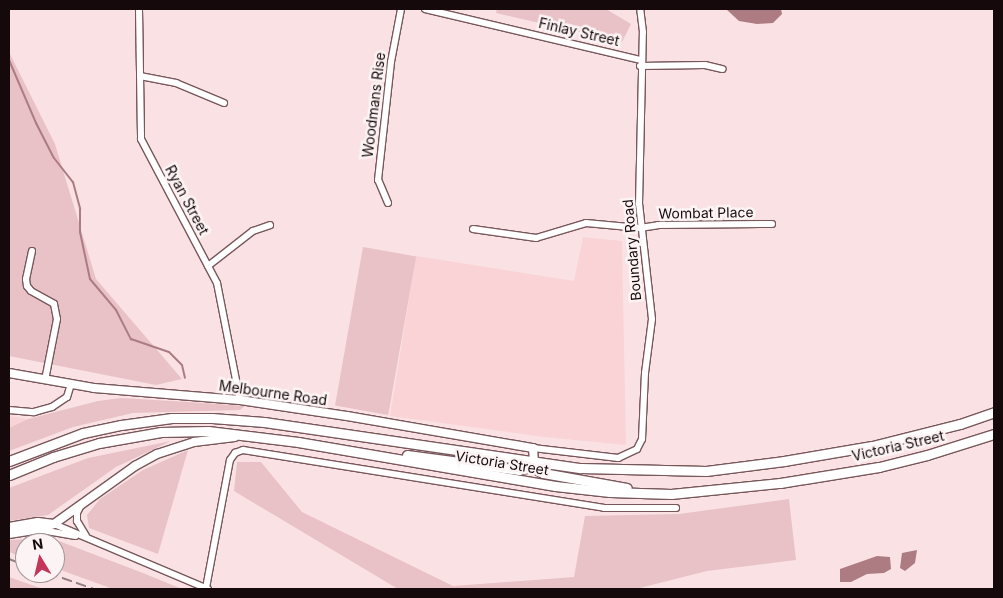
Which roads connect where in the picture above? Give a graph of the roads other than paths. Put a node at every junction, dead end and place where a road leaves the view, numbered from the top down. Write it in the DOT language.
graph roads {
  1 [pos="140,9"];
  2 [pos="402,9"];
  3 [pos="425,9"];
  4 [pos="640,9"];
  5 [pos="640,63"];
  6 [pos="723,69"];
  7 [pos="140,76"];
  8 [pos="224,103"];
  9 [pos="388,203"];
  10 [pos="772,224"];
  11 [pos="270,225"];
  12 [pos="640,228"];
  13 [pos="473,229"];
  14 [pos="32,251"];
  15 [pos="208,266"];
  16 [pos="9,373"];
  17 [pos="45,380"];
  18 [pos="71,384"];
  19 [pos="240,400"];
  20 [pos="9,410"];
  21 [pos="994,412"];
  22 [pos="994,434"];
  23 [pos="260,437"];
  24 [pos="298,442"];
  25 [pos="533,448"];
  26 [pos="631,454"];
  27 [pos="9,461"];
  28 [pos="534,461"];
  29 [pos="9,475"];
  30 [pos="665,494"];
  31 [pos="86,501"];
  32 [pos="676,508"];
  33 [pos="54,524"];
  34 [pos="9,527"];
  35 [pos="32,530"];
  36 [pos="9,534"];
  37 [pos="92,540"];
  38 [pos="100,544"];
  39 [pos="208,589"];
  1 -- 7 [label="street, Ryan Street"];
  2 -- 9 [label="street, Woodmans Rise"];
  3 -- 5 [label="street, Finlay Street"];
  4 -- 5 [label="street, Boundary Road"];
  5 -- 6 [label="street, Finlay Street"];
  5 -- 12 [label="street, Boundary Road"];
  7 -- 8 [label="street"];
  7 -- 15 [label="street, Ryan Street"];
  10 -- 12 [label="street, Wombat Place"];
  11 -- 15 [label="street"];
  12 -- 13 [label="street, Wombat Place"];
  12 -- 26 [label="street, Boundary Road"];
  14 -- 17 [label="street"];
  15 -- 19 [label="street, Ryan Street"];
  16 -- 17 [label="street, Melbourne Road"];
  17 -- 18 [label="street, Melbourne Road"];
  18 -- 19 [label="street, Melbourne Road"];
  18 -- 20 [label="street"];
  19 -- 25 [label="street, Melbourne Road"];
  21 -- 28 [label="main road, Victoria Street"];
  22 -- 30 [label="main road, Victoria Street"];
  23 -- 24 [label="main road, Victoria Street"];
  23 -- 29 [label="main road, Victoria Street"];
  23 -- 31 [label="street"];
  24 -- 28 [label="main road"];
  24 -- 30 [label="main road, Victoria Street"];
  25 -- 26 [label="street, Melbourne Road"];
  25 -- 28 [label="street"];
  27 -- 28 [label="main road, Victoria Street"];
  28 -- 30 [label="main road"];
  31 -- 33 [label="street"];
  31 -- 37 [label="street"];
  32 -- 39 [label="street"];
  33 -- 34 [label="street"];
  33 -- 35 [label="street"];
  33 -- 37 [label="street"];
  35 -- 36 [label="street"];
  35 -- 38 [label="street"];
  37 -- 38 [label="street"];
  38 -- 39 [label="street"];
}
